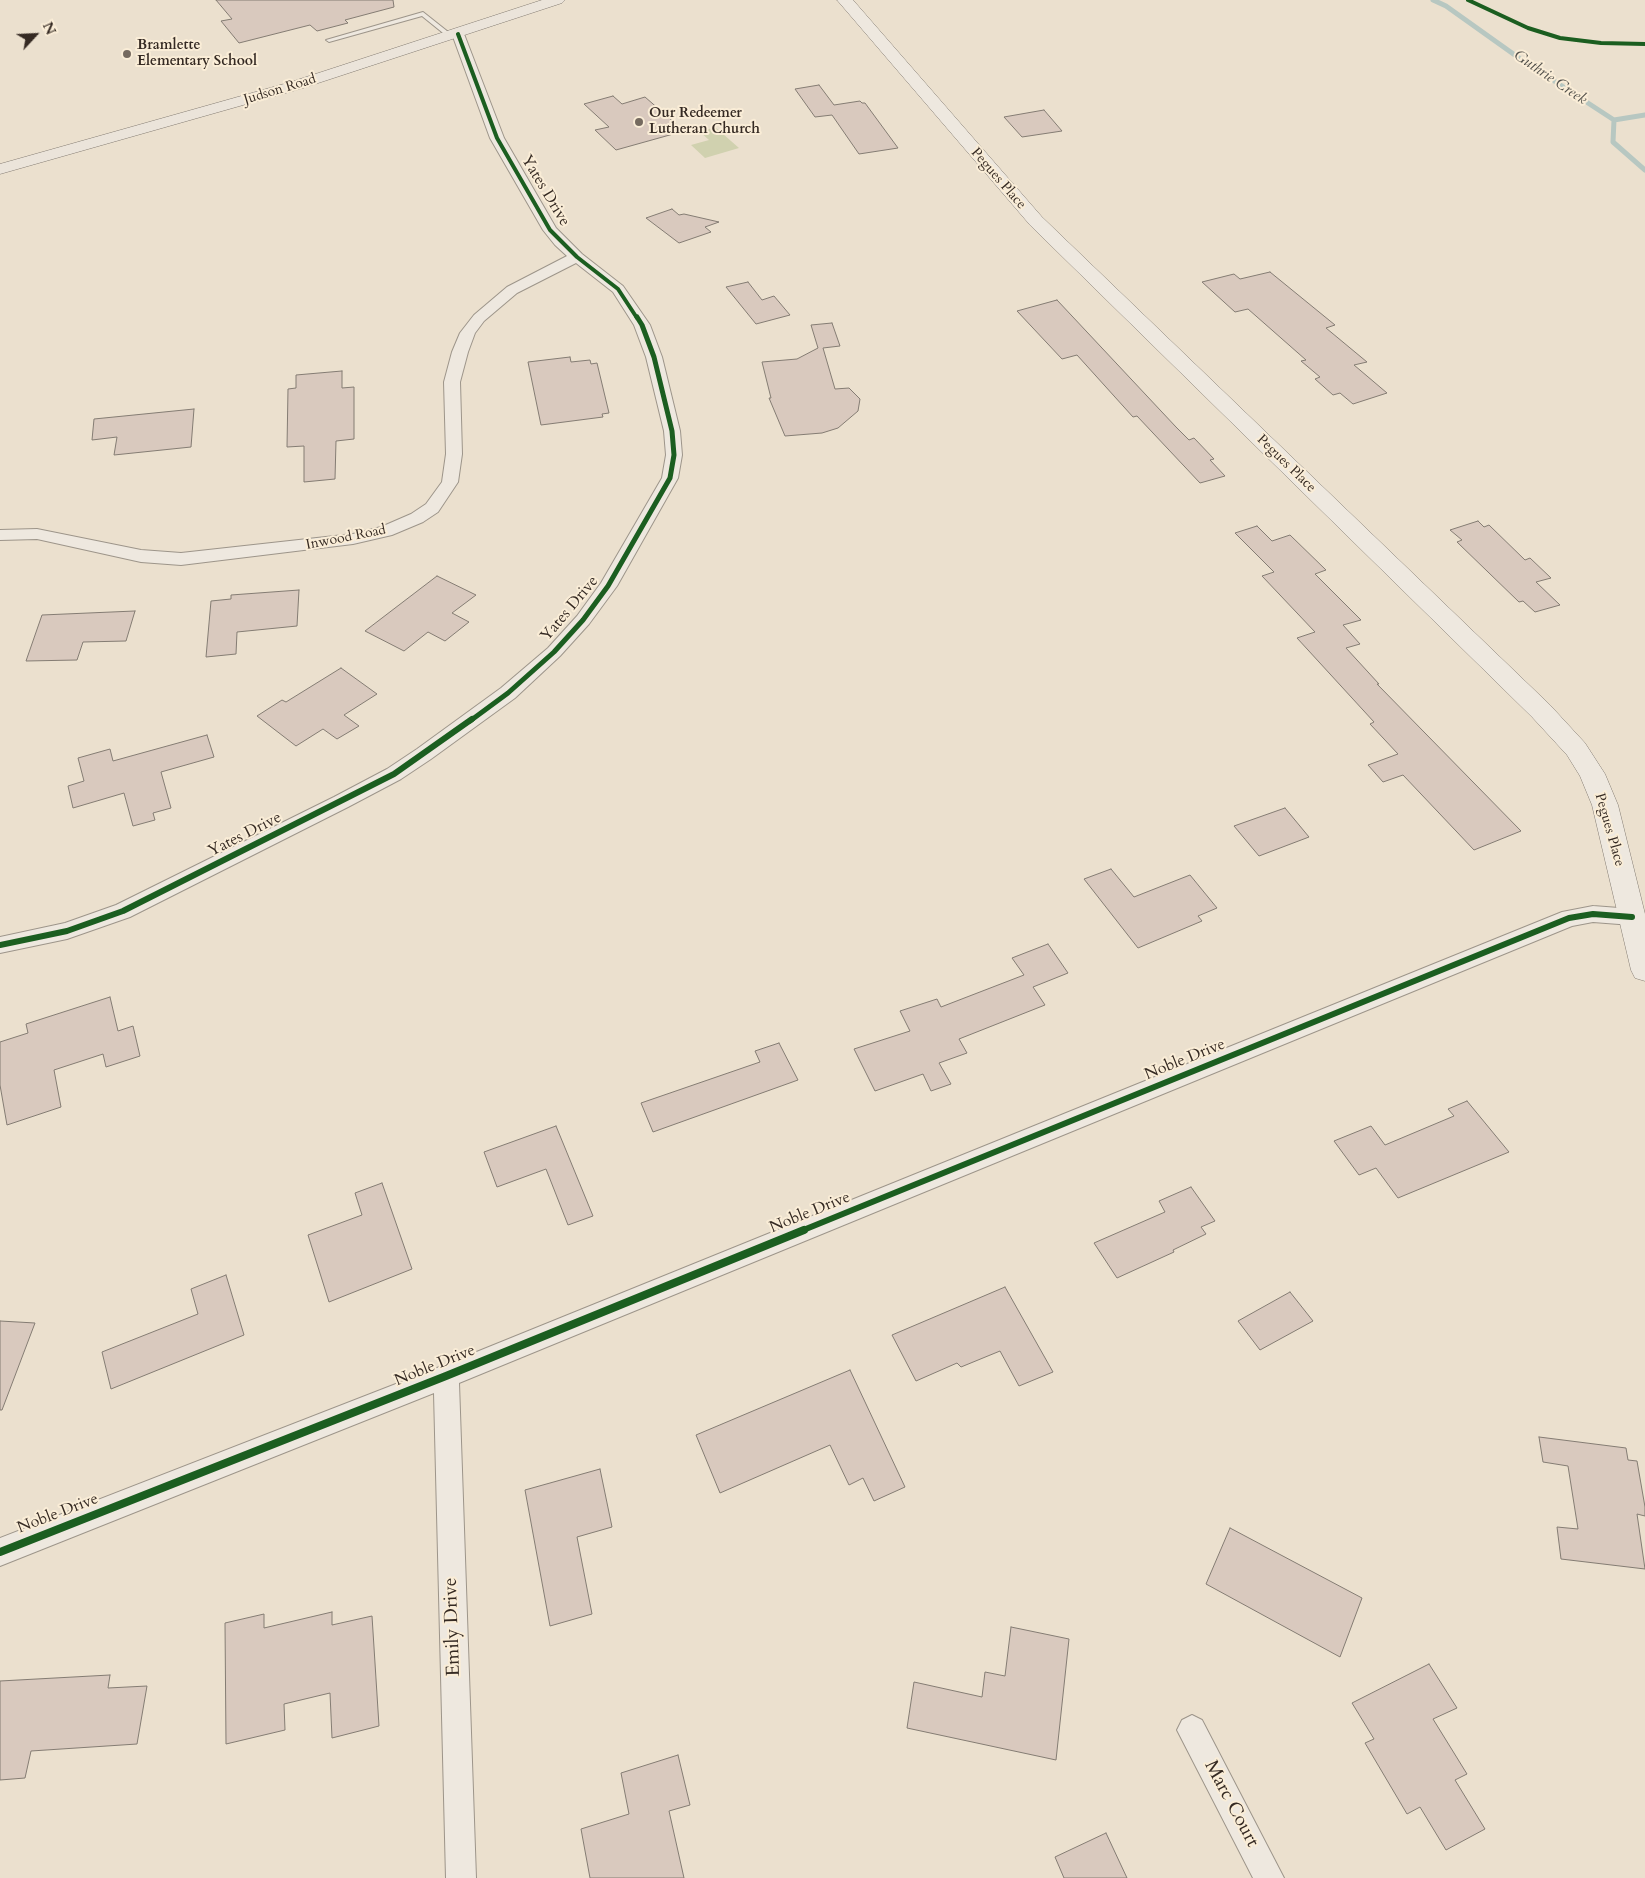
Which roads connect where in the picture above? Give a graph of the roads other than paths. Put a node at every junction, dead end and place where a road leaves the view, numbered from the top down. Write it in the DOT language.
graph roads {
  1 [pos="557,0"];
  2 [pos="845,0"];
  3 [pos="454,35"];
  4 [pos="329,40"];
  5 [pos="0,170"];
  6 [pos="577,257"];
  7 [pos="0,534"];
  8 [pos="1632,918"];
  9 [pos="0,945"];
  10 [pos="1645,970"];
  11 [pos="446,1376"];
  12 [pos="0,1552"];
  13 [pos="1192,1730"];
  14 [pos="461,1878"];
  15 [pos="1269,1878"];
  1 -- 3 [label="main road, Judson Road"];
  2 -- 8 [label="street, Pegues Place"];
  3 -- 4 [label="lane"];
  3 -- 5 [label="main road, Judson Road"];
  3 -- 6 [label="street, Yates Drive"];
  6 -- 7 [label="street, Inwood Road"];
  6 -- 9 [label="street, Yates Drive"];
  8 -- 10 [label="street, Pegues Place"];
  8 -- 11 [label="street, Noble Drive"];
  11 -- 12 [label="street, Noble Drive"];
  11 -- 14 [label="street, Emily Drive"];
  13 -- 15 [label="street, Marc Court"];
}
